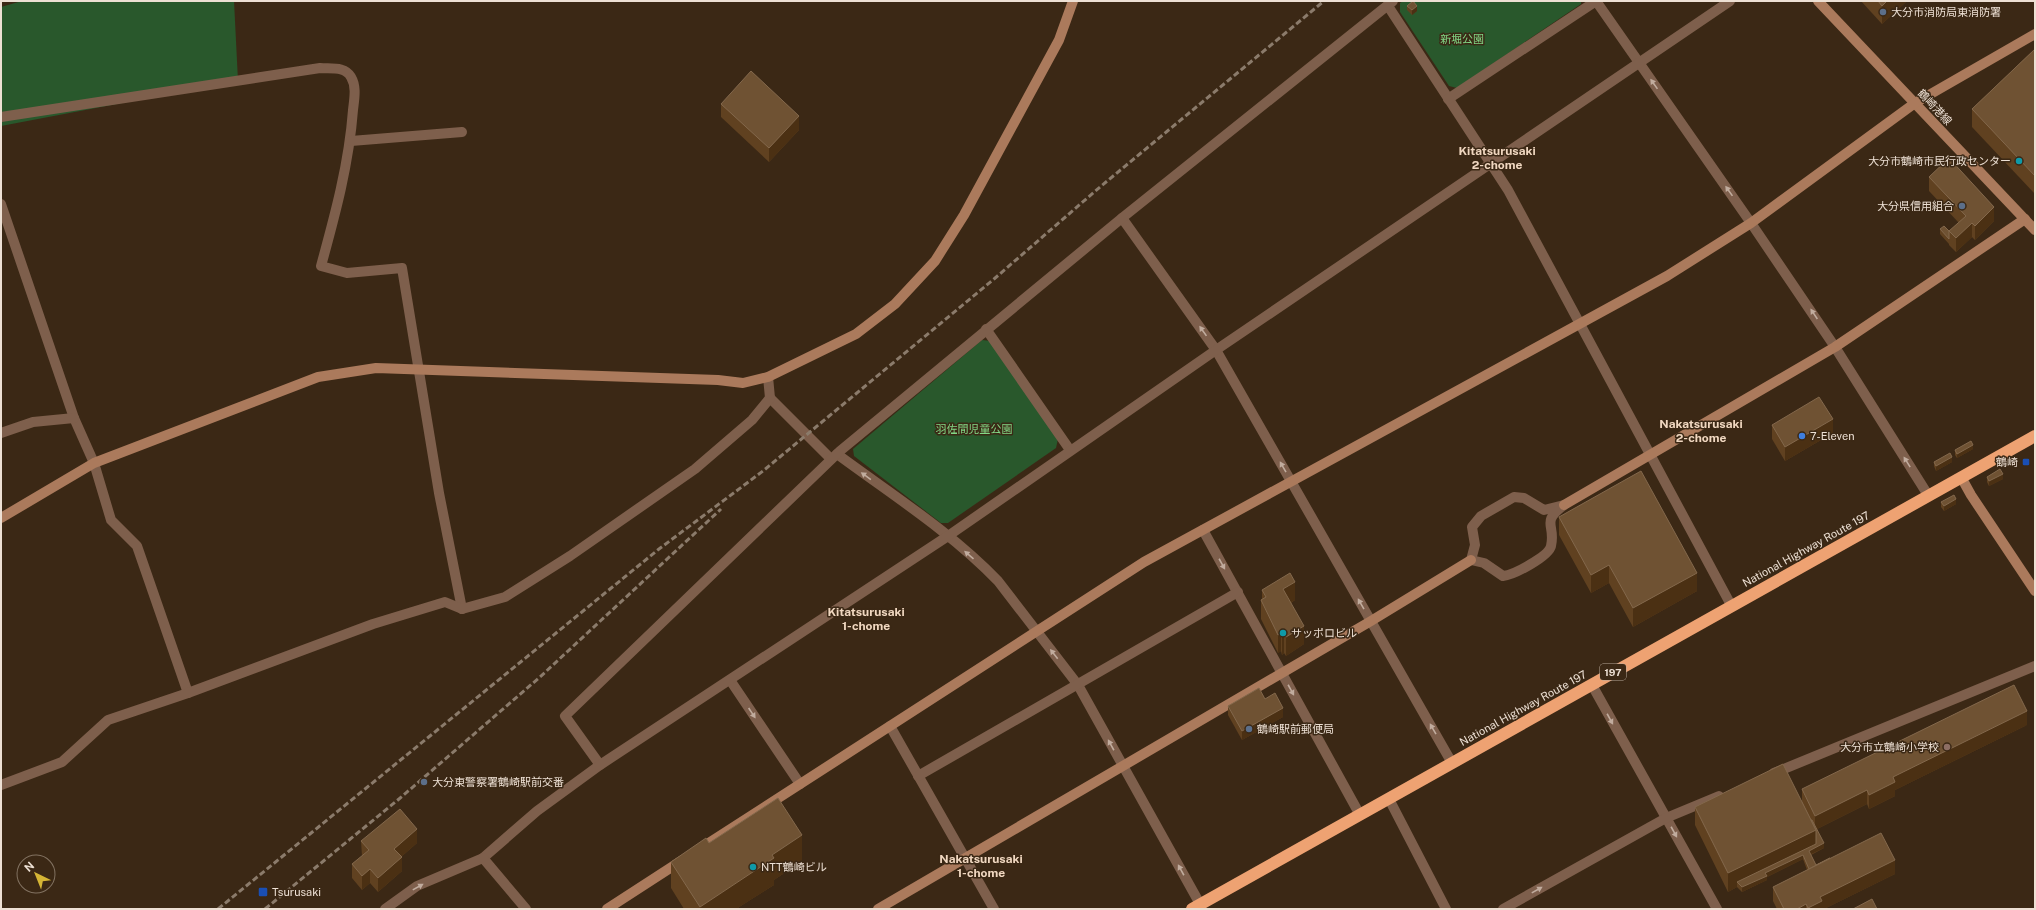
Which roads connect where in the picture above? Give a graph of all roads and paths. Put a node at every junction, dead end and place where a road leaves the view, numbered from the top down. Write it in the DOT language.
graph roads {
  1 [pos="1073,1"];
  2 [pos="1596,1"];
  3 [pos="1730,1"];
  4 [pos="1818,1"];
  5 [pos="1390,3"];
  6 [pos="2035,34"];
  7 [pos="1639,63"];
  8 [pos="1448,99"];
  9 [pos="1915,103"];
  10 [pos="1,117"];
  11 [pos="462,132"];
  12 [pos="351,141"];
  13 [pos="1491,163"];
  14 [pos="1,204"];
  15 [pos="1122,218"];
  16 [pos="2025,219"];
  17 [pos="1752,222"];
  18 [pos="2035,230"];
  19 [pos="1580,324"];
  20 [pos="986,330"];
  21 [pos="1836,347"];
  22 [pos="1216,350"];
  23 [pos="418,370"];
  24 [pos="768,377"];
  25 [pos="770,398"];
  26 [pos="74,418"];
  27 [pos="1,433"];
  28 [pos="2035,436"];
  29 [pos="1070,450"];
  30 [pos="1651,455"];
  31 [pos="834,457"];
  32 [pos="94,464"];
  33 [pos="1961,477"];
  34 [pos="1291,482"];
  35 [pos="1928,495"];
  36 [pos="1564,505"];
  37 [pos="1,518"];
  38 [pos="1203,530"];
  39 [pos="948,536"];
  40 [pos="1471,560"];
  41 [pos="2035,591"];
  42 [pos="1238,592"];
  43 [pos="1731,605"];
  44 [pos="462,609"];
  45 [pos="1371,621"];
  46 [pos="1037,631"];
  47 [pos="2035,666"];
  48 [pos="1282,673"];
  49 [pos="730,680"];
  50 [pos="1592,684"];
  51 [pos="1078,685"];
  52 [pos="188,693"];
  53 [pos="890,726"];
  54 [pos="1452,763"];
  55 [pos="600,765"];
  56 [pos="1123,766"];
  57 [pos="918,776"];
  58 [pos="1762,778"];
  59 [pos="800,784"];
  60 [pos="1,785"];
  61 [pos="1732,791"];
  62 [pos="1389,799"];
  63 [pos="1360,815"];
  64 [pos="1666,818"];
  65 [pos="483,858"];
  66 [pos="965,858"];
  67 [pos="1196,907"];
  68 [pos="385,909"];
  69 [pos="526,909"];
  70 [pos="607,909"];
  71 [pos="878,909"];
  72 [pos="994,909"];
  73 [pos="1446,909"];
  74 [pos="1503,909"];
  75 [pos="1717,909"];
  1 -- 24 [label="street"];
  2 -- 7 [label="street"];
  2 -- 8 [label="street"];
  3 -- 7 [label="street"];
  4 -- 9 [label="street, 鶴崎港線"];
  5 -- 8 [label="street"];
  5 -- 15 [label="street"];
  6 -- 9 [label="street"];
  7 -- 13 [label="street"];
  17 -- 7 [label="street, one-way"];
  8 -- 13 [label="street"];
  9 -- 16 [label="street, 鶴崎港線"];
  9 -- 17 [label="street"];
  10 -- 12 [label="street"];
  11 -- 12 [label="street"];
  12 -- 23 [label="street"];
  13 -- 19 [label="street"];
  13 -- 22 [label="street"];
  14 -- 26 [label="street"];
  15 -- 20 [label="street"];
  22 -- 15 [label="street, one-way"];
  16 -- 18 [label="street, 鶴崎港線"];
  16 -- 21 [label="street"];
  17 -- 19 [label="street"];
  21 -- 17 [label="street, one-way"];
  19 -- 30 [label="street"];
  19 -- 34 [label="street"];
  20 -- 29 [label="street"];
  20 -- 31 [label="street"];
  21 -- 30 [label="street"];
  35 -- 21 [label="street, one-way"];
  22 -- 29 [label="street"];
  34 -- 22 [label="street, one-way"];
  23 -- 24 [label="street"];
  23 -- 32 [label="street"];
  23 -- 44 [label="street"];
  24 -- 25 [label="street"];
  25 -- 31 [label="street"];
  25 -- 44 [label="street"];
  26 -- 27 [label="street"];
  26 -- 32 [label="street"];
  28 -- 33 [label="highway, National Highway Route 197 / 197"];
  29 -- 39 [label="street"];
  30 -- 36 [label="street"];
  30 -- 43 [label="street"];
  39 -- 31 [label="street, one-way"];
  31 -- 55 [label="street"];
  32 -- 37 [label="street"];
  32 -- 52 [label="street"];
  33 -- 35 [label="highway, National Highway Route 197 / 197"];
  33 -- 41 [label="street"];
  34 -- 38 [label="street"];
  45 -- 34 [label="street, one-way"];
  35 -- 43 [label="highway, National Highway Route 197 / 197"];
  36 -- 40 [label="street"];
  36 -- 40 [label="street"];
  38 -- 42 [label="street, one-way"];
  38 -- 46 [label="street"];
  46 -- 39 [label="street, one-way"];
  39 -- 49 [label="street"];
  40 -- 45 [label="street"];
  42 -- 48 [label="street"];
  42 -- 51 [label="street"];
  43 -- 50 [label="highway, National Highway Route 197 / 197"];
  44 -- 52 [label="street"];
  45 -- 48 [label="street"];
  54 -- 45 [label="street, one-way"];
  51 -- 46 [label="street, one-way"];
  46 -- 53 [label="street"];
  47 -- 58 [label="street"];
  48 -- 56 [label="street"];
  48 -- 63 [label="street, one-way"];
  49 -- 55 [label="street"];
  49 -- 59 [label="street, one-way"];
  50 -- 54 [label="highway, National Highway Route 197 / 197"];
  50 -- 64 [label="street, one-way"];
  56 -- 51 [label="street, one-way"];
  51 -- 57 [label="street"];
  52 -- 60 [label="street"];
  53 -- 57 [label="street"];
  53 -- 59 [label="street"];
  54 -- 62 [label="highway, National Highway Route 197 / 197"];
  55 -- 65 [label="street"];
  56 -- 66 [label="street"];
  67 -- 56 [label="street, one-way"];
  57 -- 66 [label="street"];
  59 -- 70 [label="street"];
  61 -- 64 [label="street"];
  62 -- 63 [label="highway, National Highway Route 197 / 197"];
  62 -- 73 [label="street"];
  63 -- 67 [label="highway, National Highway Route 197 / 197"];
  74 -- 64 [label="street, one-way"];
  64 -- 75 [label="street, one-way"];
  68 -- 65 [label="street, one-way"];
  65 -- 69 [label="street"];
  66 -- 71 [label="street"];
  66 -- 72 [label="street"];
}
